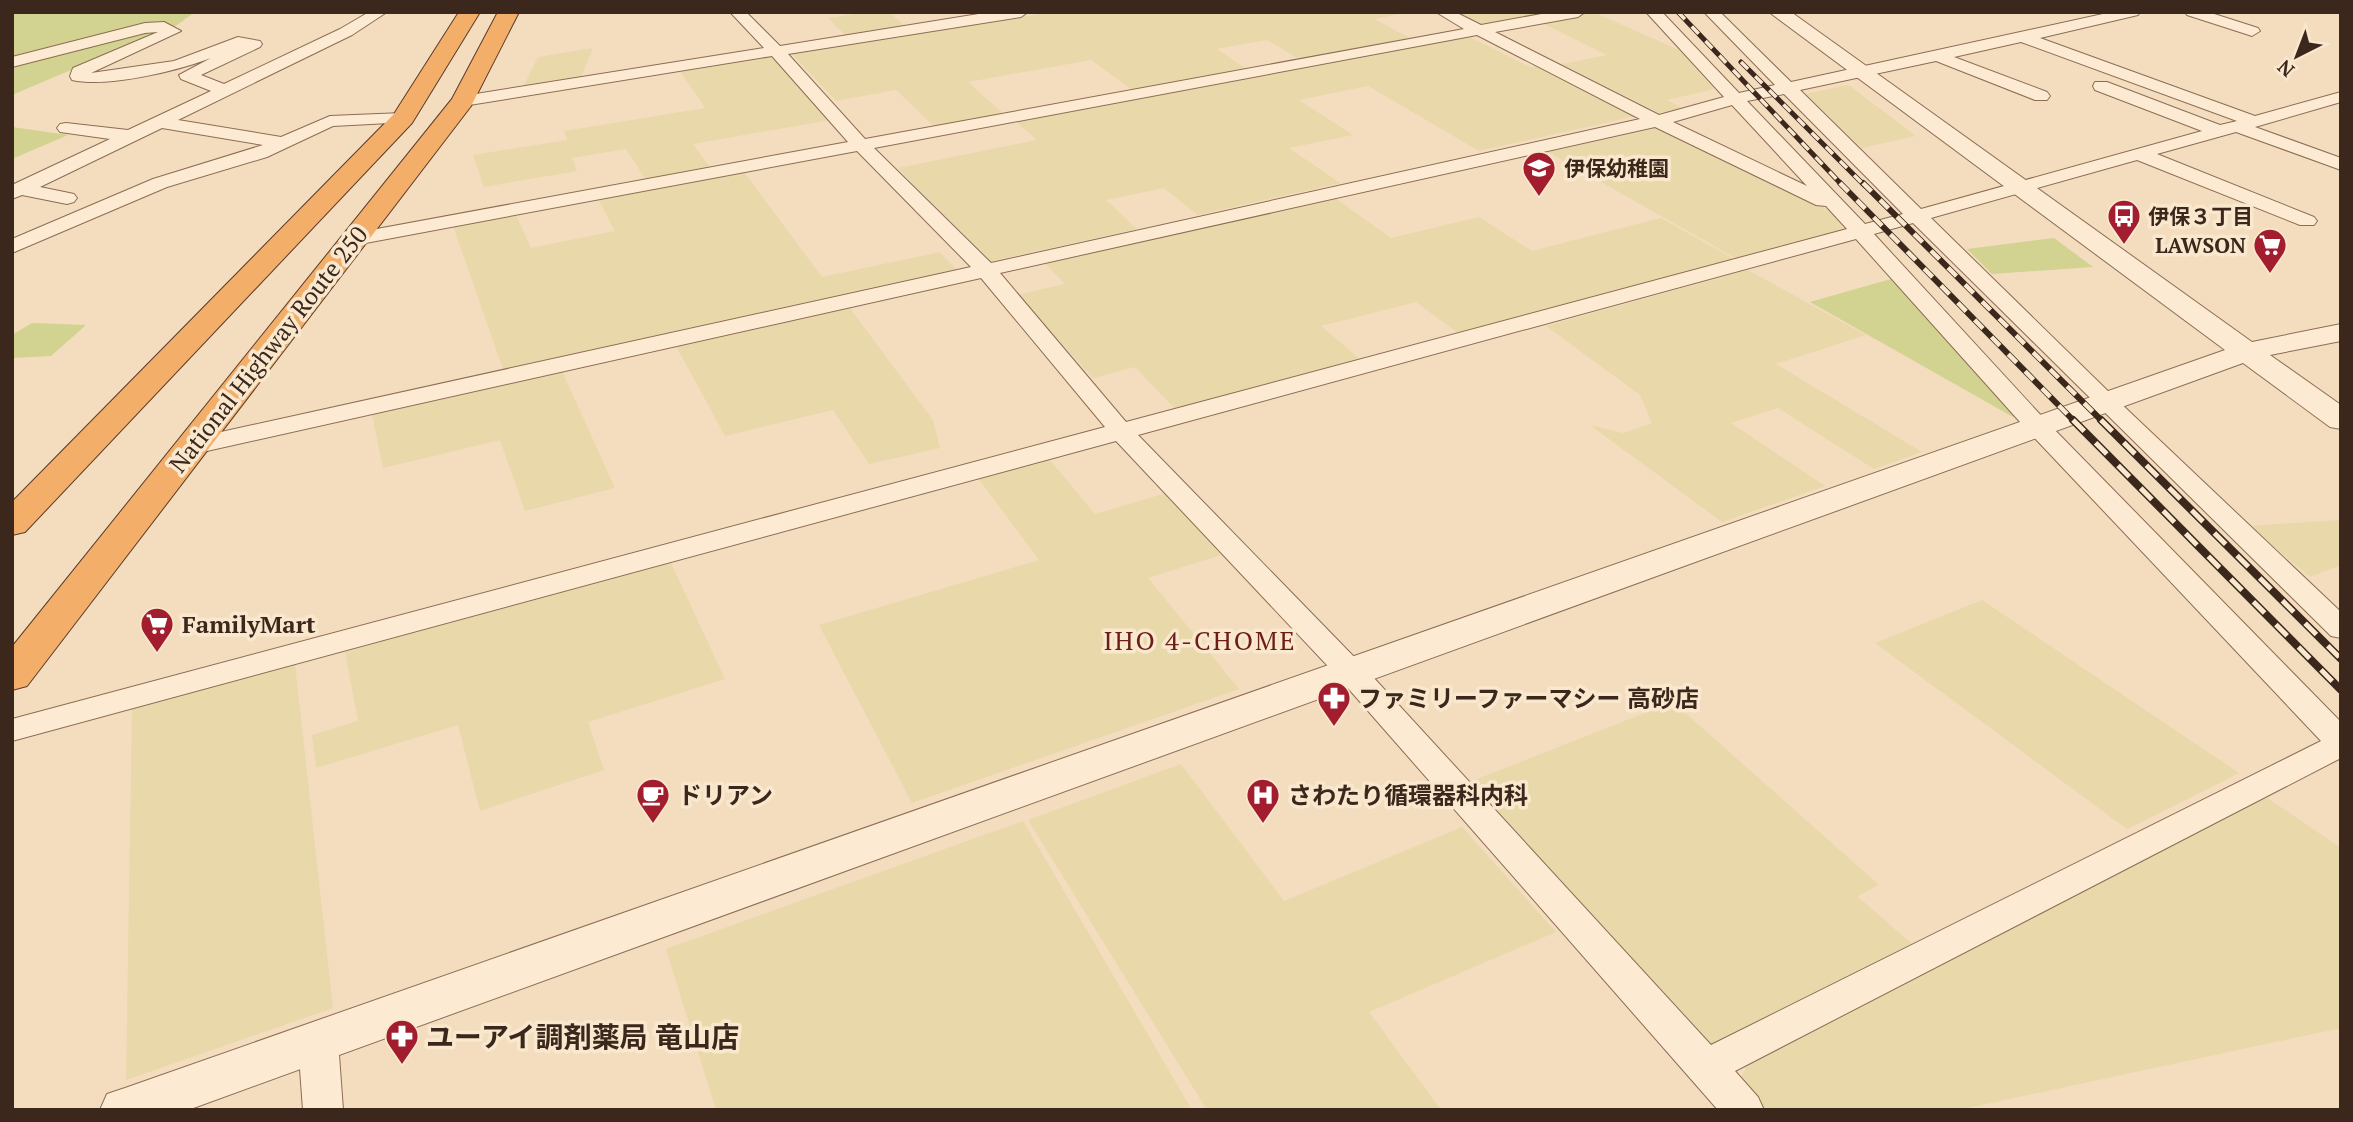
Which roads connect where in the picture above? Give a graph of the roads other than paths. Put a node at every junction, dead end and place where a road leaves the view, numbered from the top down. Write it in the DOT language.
graph roads {
  1 [pos="380,12"];
  2 [pos="470,12"];
  3 [pos="509,12"];
  4 [pos="737,12"];
  5 [pos="1021,12"];
  6 [pos="1443,12"];
  7 [pos="1578,12"];
  8 [pos="1653,12"];
  9 [pos="1711,12"];
  10 [pos="1778,12"];
  11 [pos="2045,12"];
  12 [pos="2133,12"];
  13 [pos="2192,12"];
  14 [pos="2080,24"];
  15 [pos="1479,30"];
  16 [pos="2252,31"];
  17 [pos="2023,37"];
  18 [pos="304,52"];
  19 [pos="777,52"];
  20 [pos="330,55"];
  21 [pos="1937,56"];
  22 [pos="12,62"];
  23 [pos="1862,73"];
  24 [pos="2092,85"];
  25 [pos="1787,88"];
  26 [pos="225,90"];
  27 [pos="2041,96"];
  28 [pos="2341,97"];
  29 [pos="1734,99"];
  30 [pos="463,101"];
  31 [pos="403,118"];
  32 [pos="1657,121"];
  33 [pos="160,122"];
  34 [pos="2237,126"];
  35 [pos="66,128"];
  36 [pos="133,136"];
  37 [pos="280,142"];
  38 [pos="862,146"];
  39 [pos="2139,154"];
  40 [pos="2341,164"];
  41 [pos="2018,187"];
  42 [pos="15,191"];
  43 [pos="67,198"];
  44 [pos="1838,208"];
  45 [pos="1916,216"];
  46 [pos="2307,221"];
  47 [pos="1860,231"];
  48 [pos="355,239"];
  49 [pos="12,247"];
  50 [pos="985,269"];
  51 [pos="2341,332"];
  52 [pos="2247,353"];
  53 [pos="2106,403"];
  54 [pos="2341,420"];
  55 [pos="2038,427"];
  56 [pos="1121,431"];
  57 [pos="189,447"];
  58 [pos="12,524"];
  59 [pos="2341,629"];
  60 [pos="1351,672"];
  61 [pos="12,676"];
  62 [pos="12,730"];
  63 [pos="2341,743"];
  64 [pos="318,1041"];
  65 [pos="1706,1067"];
  66 [pos="125,1110"];
  67 [pos="323,1110"];
  68 [pos="1744,1110"];
  1 -- 18 [label="street"];
  2 -- 31 [label="highway, National Highway Route 250"];
  3 -- 30 [label="highway, National Highway Route 250"];
  4 -- 19 [label="street"];
  5 -- 19 [label="street"];
  6 -- 15 [label="street"];
  7 -- 15 [label="street"];
  8 -- 29 [label="street"];
  9 -- 25 [label="street"];
  10 -- 23 [label="street"];
  11 -- 14 [label="street"];
  12 -- 14 [label="street"];
  13 -- 16 [label="street"];
  14 -- 17 [label="street"];
  15 -- 32 [label="street"];
  15 -- 38 [label="street"];
  17 -- 21 [label="street"];
  17 -- 34 [label="street"];
  18 -- 20 [label="street"];
  18 -- 26 [label="street"];
  19 -- 30 [label="street"];
  19 -- 38 [label="street"];
  21 -- 23 [label="street"];
  21 -- 27 [label="street"];
  22 -- 26 [label="street"];
  23 -- 25 [label="street"];
  23 -- 41 [label="street"];
  24 -- 34 [label="street"];
  25 -- 29 [label="street"];
  25 -- 45 [label="street"];
  26 -- 33 [label="street"];
  28 -- 34 [label="street"];
  29 -- 32 [label="street"];
  29 -- 44 [label="street"];
  30 -- 48 [label="highway, National Highway Route 250"];
  31 -- 37 [label="street"];
  31 -- 58 [label="highway, National Highway Route 250"];
  32 -- 44 [label="street"];
  32 -- 50 [label="street"];
  33 -- 36 [label="street"];
  33 -- 37 [label="street"];
  34 -- 39 [label="street"];
  34 -- 40 [label="street"];
  35 -- 36 [label="street"];
  36 -- 42 [label="street"];
  37 -- 49 [label="street"];
  38 -- 48 [label="street"];
  38 -- 50 [label="street"];
  39 -- 41 [label="street"];
  39 -- 46 [label="street"];
  41 -- 45 [label="street"];
  41 -- 52 [label="street"];
  42 -- 43 [label="street"];
  44 -- 47 [label="street"];
  45 -- 47 [label="street"];
  45 -- 53 [label="street"];
  47 -- 55 [label="street"];
  47 -- 56 [label="street"];
  48 -- 57 [label="highway, National Highway Route 250"];
  50 -- 56 [label="street"];
  50 -- 57 [label="street"];
  51 -- 52 [label="street"];
  52 -- 53 [label="street"];
  52 -- 54 [label="street"];
  53 -- 55 [label="street"];
  53 -- 59 [label="street"];
  55 -- 60 [label="street"];
  55 -- 63 [label="street"];
  56 -- 60 [label="street"];
  56 -- 62 [label="street"];
  57 -- 61 [label="highway, National Highway Route 250"];
  60 -- 64 [label="street"];
  60 -- 65 [label="street"];
  63 -- 65 [label="street"];
  64 -- 66 [label="street"];
  64 -- 67 [label="street"];
  65 -- 68 [label="street"];
}
